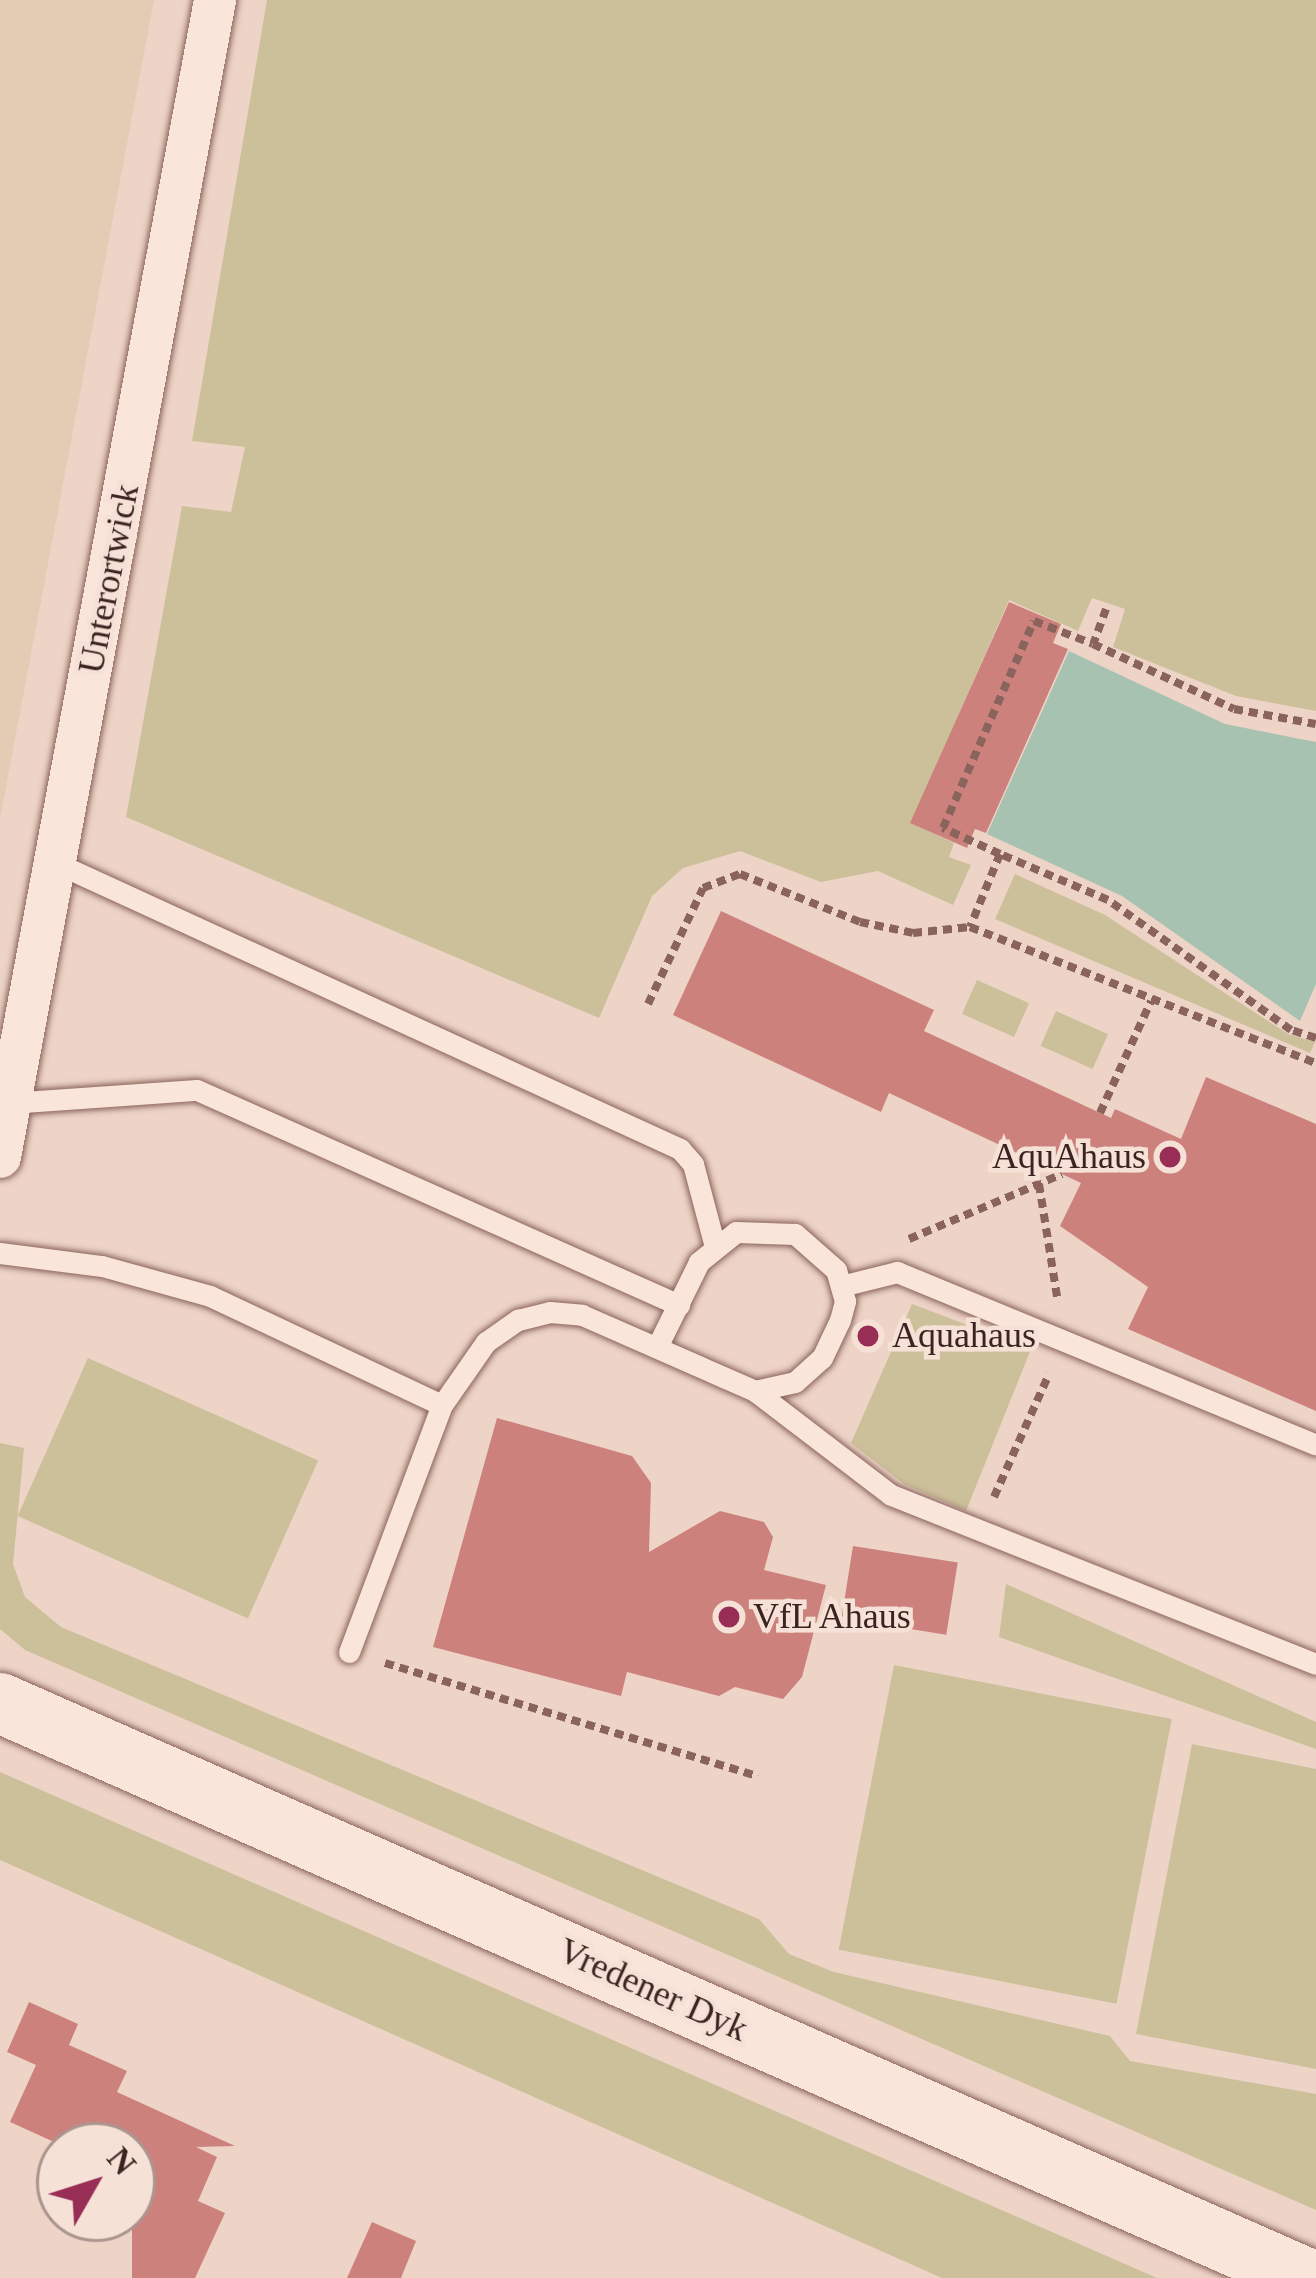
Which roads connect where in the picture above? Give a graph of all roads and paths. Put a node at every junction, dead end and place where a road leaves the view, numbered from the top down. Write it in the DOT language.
graph roads {
  1 [pos="215,0"];
  2 [pos="1106,608"];
  3 [pos="1093,644"];
  4 [pos="1316,724"];
  5 [pos="1000,854"];
  6 [pos="54,862"];
  7 [pos="970,927"];
  8 [pos="1151,1001"];
  9 [pos="648,1004"];
  10 [pos="1316,1038"];
  11 [pos="1315,1067"];
  12 [pos="9,1103"];
  13 [pos="1100,1113"];
  14 [pos="0,1157"];
  15 [pos="1062,1174"];
  16 [pos="714,1243"];
  17 [pos="0,1253"];
  18 [pos="838,1278"];
  19 [pos="679,1305"];
  20 [pos="657,1347"];
  21 [pos="755,1391"];
  22 [pos="442,1405"];
  23 [pos="1316,1445"];
  24 [pos="349,1652"];
  25 [pos="1316,1664"];
  26 [pos="0,1702"];
  27 [pos="758,1776"];
  28 [pos="1306,2278"];
  1 -- 6 [label="street, Unterortwick"];
  2 -- 3 [label="path"];
  3 -- 4 [label="path"];
  3 -- 5 [label="path"];
  5 -- 7 [label="path"];
  5 -- 10 [label="path"];
  6 -- 12 [label="street, Unterortwick"];
  6 -- 16 [label="lane"];
  7 -- 8 [label="path"];
  7 -- 9 [label="path"];
  8 -- 11 [label="path"];
  8 -- 13 [label="path"];
  12 -- 14 [label="street, Unterortwick"];
  12 -- 19 [label="lane"];
  15 -- 18 [label="path"];
  16 -- 18 [label="lane"];
  16 -- 19 [label="lane"];
  17 -- 22 [label="lane"];
  18 -- 21 [label="lane"];
  18 -- 23 [label="lane"];
  19 -- 20 [label="lane"];
  20 -- 21 [label="lane"];
  20 -- 22 [label="lane"];
  21 -- 25 [label="lane"];
  22 -- 24 [label="lane"];
  24 -- 27 [label="path"];
  26 -- 28 [label="main road, Vredener Dyk"];
}
